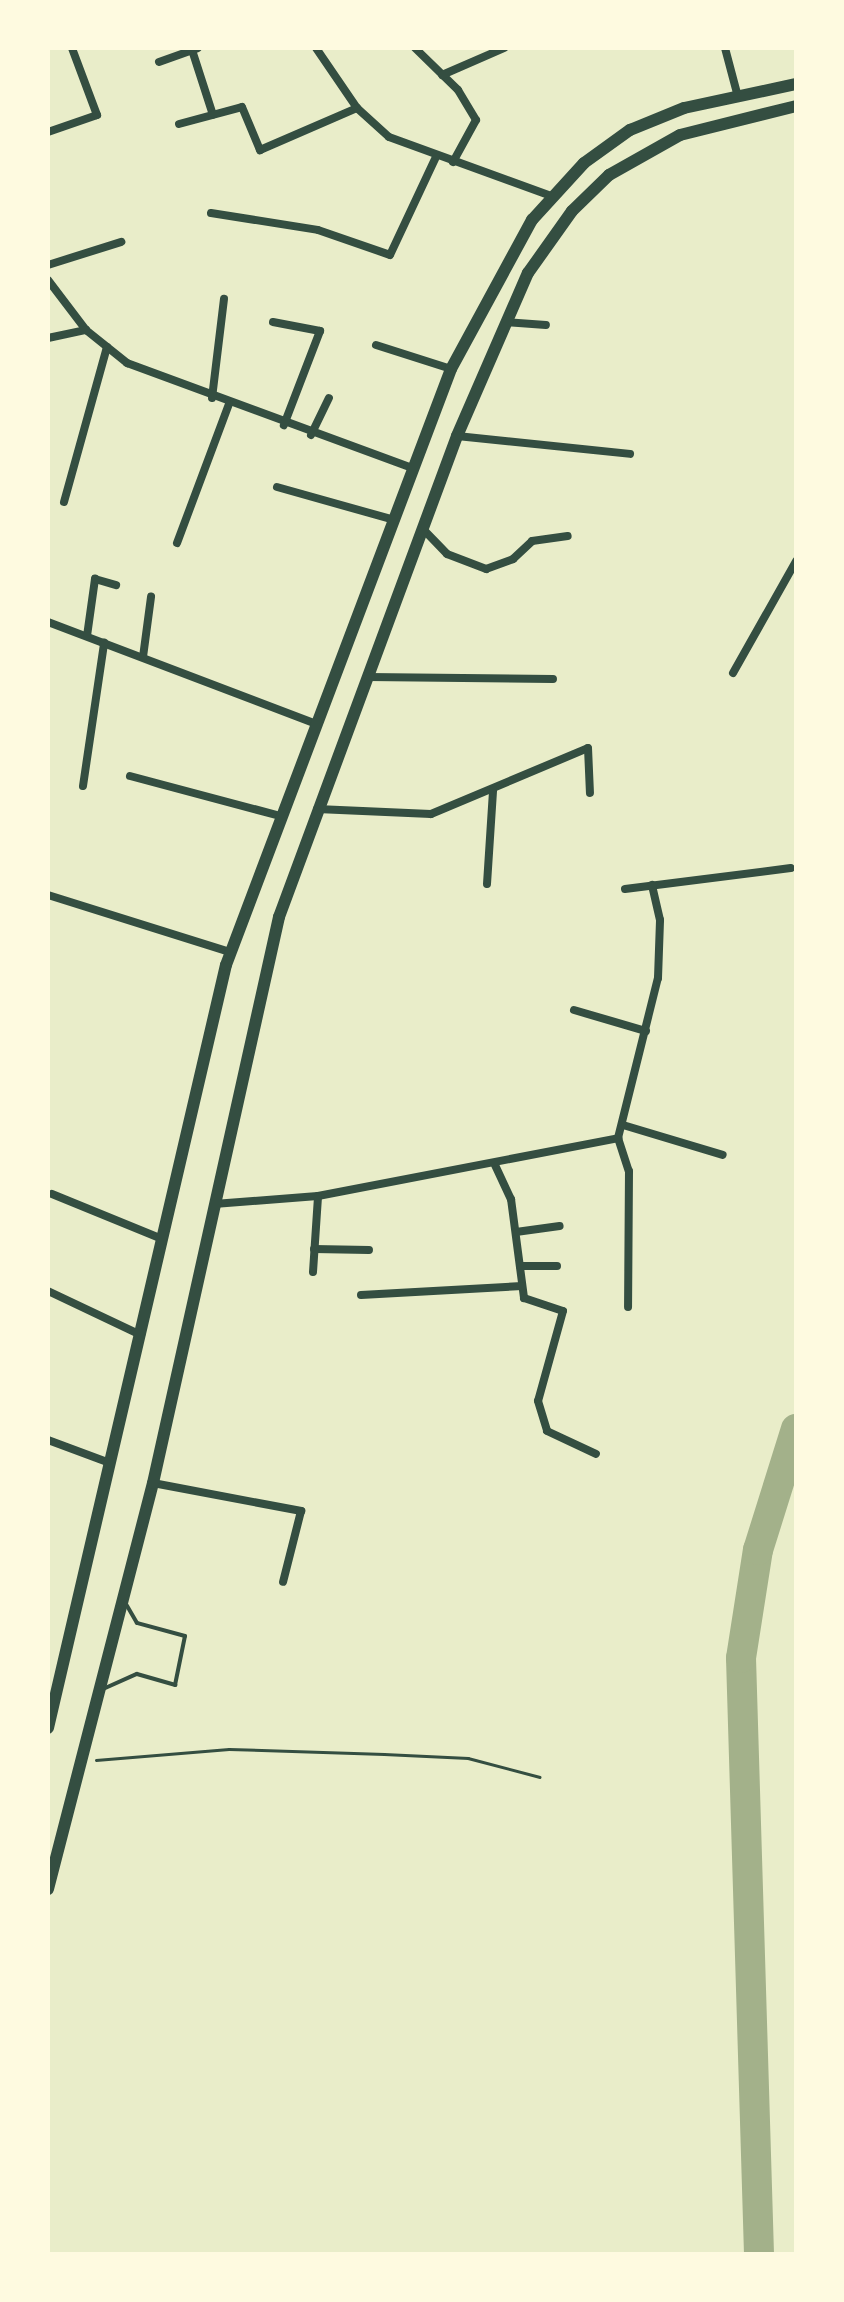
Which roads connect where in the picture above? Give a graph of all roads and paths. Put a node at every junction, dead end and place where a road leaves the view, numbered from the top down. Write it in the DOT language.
graph roads {
  1 [pos="72,48"];
  2 [pos="316,48"];
  3 [pos="416,48"];
  4 [pos="504,48"];
  5 [pos="725,48"];
  6 [pos="195,49"];
  7 [pos="159,62"];
  8 [pos="442,74"];
  9 [pos="796,84"];
  10 [pos="736,94"];
  11 [pos="796,106"];
  12 [pos="357,108"];
  13 [pos="213,115"];
  14 [pos="180,124"];
  15 [pos="48,132"];
  16 [pos="436,158"];
  17 [pos="453,162"];
  18 [pos="550,196"];
  19 [pos="211,214"];
  20 [pos="121,242"];
  21 [pos="48,264"];
  22 [pos="48,280"];
  23 [pos="224,299"];
  24 [pos="273,322"];
  25 [pos="506,322"];
  26 [pos="546,324"];
  27 [pos="86,330"];
  28 [pos="48,338"];
  29 [pos="376,345"];
  30 [pos="107,347"];
  31 [pos="451,369"];
  32 [pos="212,398"];
  33 [pos="329,398"];
  34 [pos="229,404"];
  35 [pos="284,425"];
  36 [pos="312,435"];
  37 [pos="458,436"];
  38 [pos="630,454"];
  39 [pos="412,468"];
  40 [pos="276,487"];
  41 [pos="64,502"];
  42 [pos="392,518"];
  43 [pos="422,528"];
  44 [pos="568,536"];
  45 [pos="177,543"];
  46 [pos="796,561"];
  47 [pos="116,585"];
  48 [pos="152,597"];
  49 [pos="48,622"];
  50 [pos="87,636"];
  51 [pos="104,643"];
  52 [pos="142,657"];
  53 [pos="733,673"];
  54 [pos="366,677"];
  55 [pos="553,679"];
  56 [pos="314,723"];
  57 [pos="130,776"];
  58 [pos="84,786"];
  59 [pos="494,790"];
  60 [pos="590,793"];
  61 [pos="316,809"];
  62 [pos="280,816"];
  63 [pos="791,868"];
  64 [pos="487,884"];
  65 [pos="652,885"];
  66 [pos="625,889"];
  67 [pos="48,895"];
  68 [pos="230,952"];
  69 [pos="574,1010"];
  70 [pos="646,1031"];
  71 [pos="624,1125"];
  72 [pos="618,1138"];
  73 [pos="722,1156"];
  74 [pos="495,1164"];
  75 [pos="52,1194"];
  76 [pos="318,1196"];
  77 [pos="214,1204"];
  78 [pos="560,1226"];
  79 [pos="516,1232"];
  80 [pos="162,1239"];
  81 [pos="314,1250"];
  82 [pos="369,1250"];
  83 [pos="520,1266"];
  84 [pos="558,1266"];
  85 [pos="313,1272"];
  86 [pos="522,1286"];
  87 [pos="48,1291"];
  88 [pos="361,1294"];
  89 [pos="628,1307"];
  90 [pos="142,1336"];
  91 [pos="48,1440"];
  92 [pos="596,1454"];
  93 [pos="110,1463"];
  94 [pos="153,1482"];
  95 [pos="283,1582"];
  96 [pos="121,1596"];
  97 [pos="53,1680"];
  98 [pos="99,1691"];
  99 [pos="48,1728"];
  100 [pos="80,1766"];
  101 [pos="540,1777"];
  102 [pos="48,1889"];
  1 -- 15 [label="street"];
  2 -- 12 [label="street"];
  3 -- 8 [label="street"];
  4 -- 8 [label="street"];
  5 -- 10 [label="street"];
  6 -- 7 [label="street"];
  6 -- 13 [label="street"];
  8 -- 17 [label="street"];
  9 -- 10 [label="main road"];
  10 -- 18 [label="main road"];
  11 -- 25 [label="main road"];
  12 -- 13 [label="street"];
  12 -- 16 [label="street"];
  13 -- 14 [label="street"];
  16 -- 17 [label="street"];
  16 -- 19 [label="street"];
  17 -- 18 [label="street"];
  18 -- 31 [label="main road"];
  20 -- 21 [label="street"];
  22 -- 27 [label="street"];
  23 -- 32 [label="street"];
  24 -- 35 [label="street"];
  25 -- 26 [label="street"];
  25 -- 37 [label="main road"];
  27 -- 28 [label="street"];
  27 -- 30 [label="street"];
  29 -- 31 [label="street"];
  30 -- 32 [label="street"];
  30 -- 41 [label="street"];
  31 -- 39 [label="main road"];
  32 -- 34 [label="street"];
  33 -- 36 [label="street"];
  34 -- 35 [label="street"];
  34 -- 45 [label="street"];
  35 -- 36 [label="street"];
  36 -- 39 [label="street"];
  37 -- 38 [label="street"];
  37 -- 43 [label="main road"];
  39 -- 42 [label="main road"];
  40 -- 42 [label="street"];
  42 -- 56 [label="main road"];
  43 -- 44 [label="street"];
  43 -- 54 [label="main road"];
  46 -- 53 [label="street"];
  47 -- 50 [label="street"];
  48 -- 52 [label="street"];
  49 -- 50 [label="street"];
  50 -- 51 [label="street"];
  51 -- 52 [label="street"];
  51 -- 58 [label="street"];
  52 -- 56 [label="street"];
  54 -- 55 [label="street"];
  54 -- 61 [label="main road"];
  56 -- 62 [label="main road"];
  57 -- 62 [label="street"];
  59 -- 60 [label="street"];
  59 -- 61 [label="street"];
  59 -- 64 [label="street"];
  61 -- 77 [label="main road"];
  62 -- 68 [label="main road"];
  63 -- 65 [label="street"];
  65 -- 66 [label="street"];
  65 -- 70 [label="street"];
  67 -- 68 [label="street"];
  68 -- 80 [label="main road"];
  69 -- 70 [label="street"];
  70 -- 71 [label="street"];
  71 -- 72 [label="street"];
  71 -- 73 [label="street"];
  72 -- 74 [label="street"];
  72 -- 89 [label="street"];
  74 -- 76 [label="street"];
  74 -- 79 [label="street"];
  75 -- 80 [label="street"];
  76 -- 77 [label="street"];
  76 -- 81 [label="street"];
  77 -- 94 [label="main road"];
  78 -- 79 [label="street"];
  79 -- 83 [label="street"];
  80 -- 90 [label="main road"];
  81 -- 82 [label="street"];
  81 -- 85 [label="street"];
  83 -- 84 [label="street"];
  83 -- 86 [label="street"];
  86 -- 88 [label="street"];
  86 -- 92 [label="street"];
  87 -- 90 [label="street"];
  90 -- 93 [label="main road"];
  91 -- 93 [label="street"];
  93 -- 97 [label="main road"];
  94 -- 95 [label="street"];
  94 -- 96 [label="main road"];
  96 -- 98 [label="main road"];
  96 -- 98 [label="lane"];
  97 -- 99 [label="main road"];
  98 -- 100 [label="main road"];
  100 -- 101 [label="path"];
  100 -- 102 [label="main road"];
}
